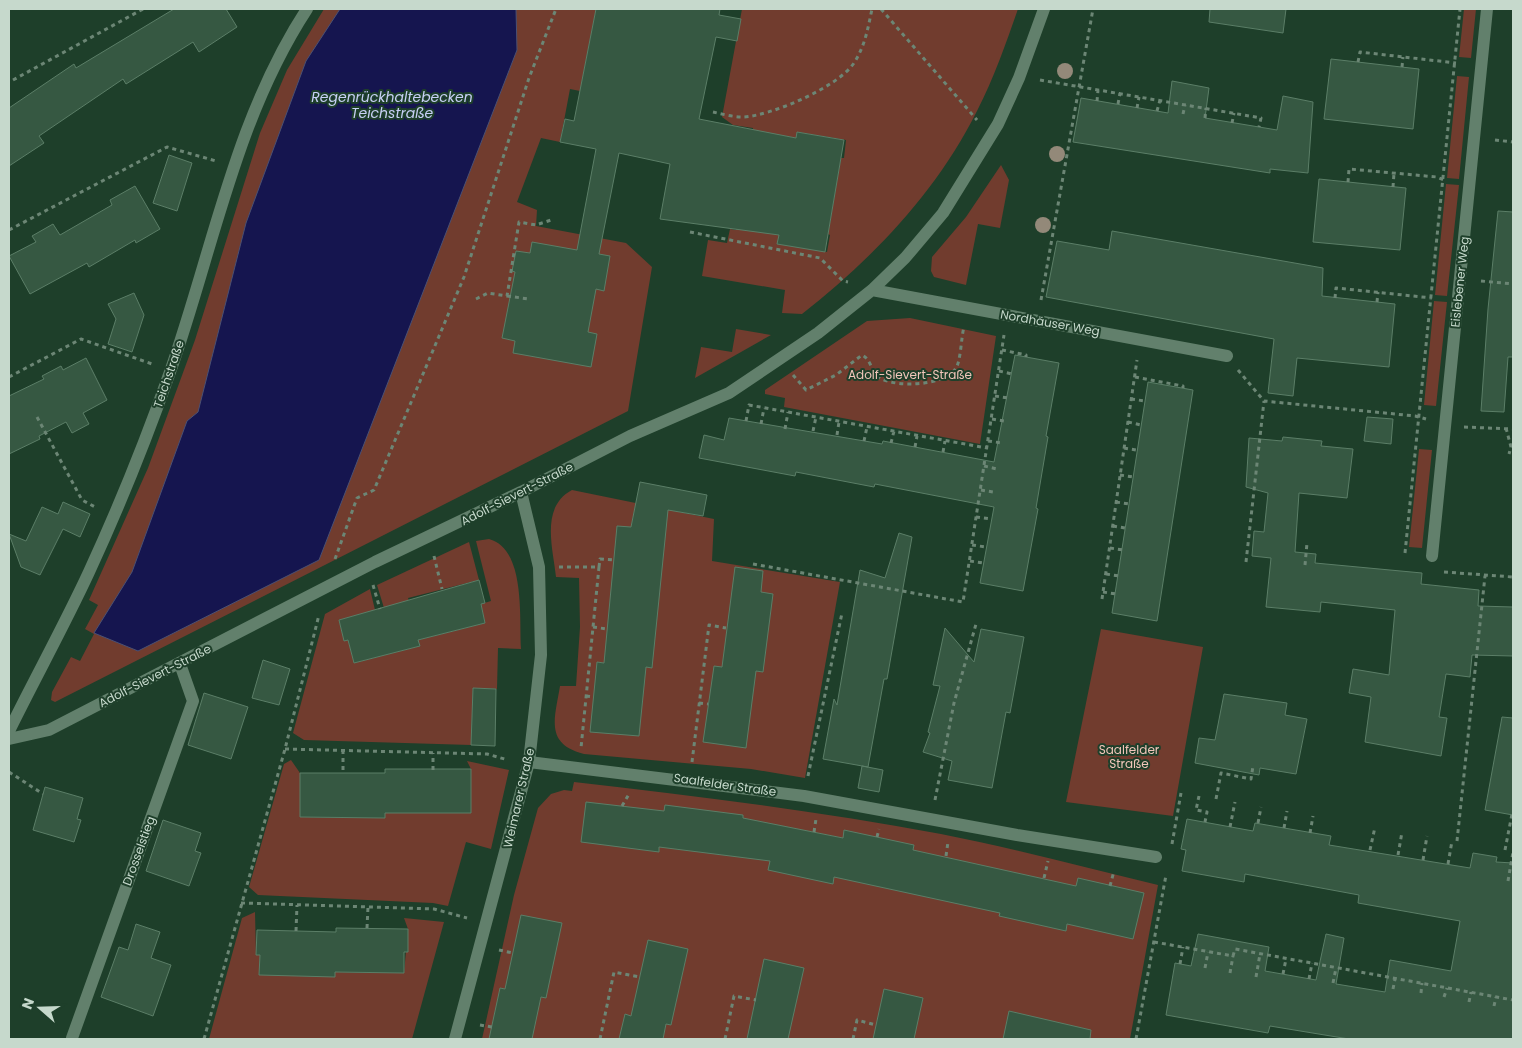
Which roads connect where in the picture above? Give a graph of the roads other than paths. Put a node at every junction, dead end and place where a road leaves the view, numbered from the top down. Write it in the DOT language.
graph roads {
  1 [pos="307,9"];
  2 [pos="1044,9"];
  3 [pos="1487,9"];
  4 [pos="872,290"];
  5 [pos="1227,356"];
  6 [pos="521,492"];
  7 [pos="1432,556"];
  8 [pos="180,664"];
  9 [pos="9,730"];
  10 [pos="9,739"];
  11 [pos="530,762"];
  12 [pos="1156,857"];
  13 [pos="72,1038"];
  14 [pos="456,1039"];
  1 -- 9 [label="street, Teichstraße"];
  2 -- 4 [label="street, Adolf-Sievert-Straße"];
  3 -- 7 [label="street, Eislebener Weg"];
  4 -- 5 [label="street, Nordhäuser Weg"];
  4 -- 6 [label="street, Adolf-Sievert-Straße"];
  6 -- 8 [label="street, Adolf-Sievert-Straße"];
  6 -- 11 [label="street, Weimarer Straße"];
  8 -- 10 [label="street, Adolf-Sievert-Straße"];
  8 -- 13 [label="street, Drosselstieg"];
  11 -- 12 [label="street, Saalfelder Straße"];
  11 -- 14 [label="street, Weimarer Straße"];
}
